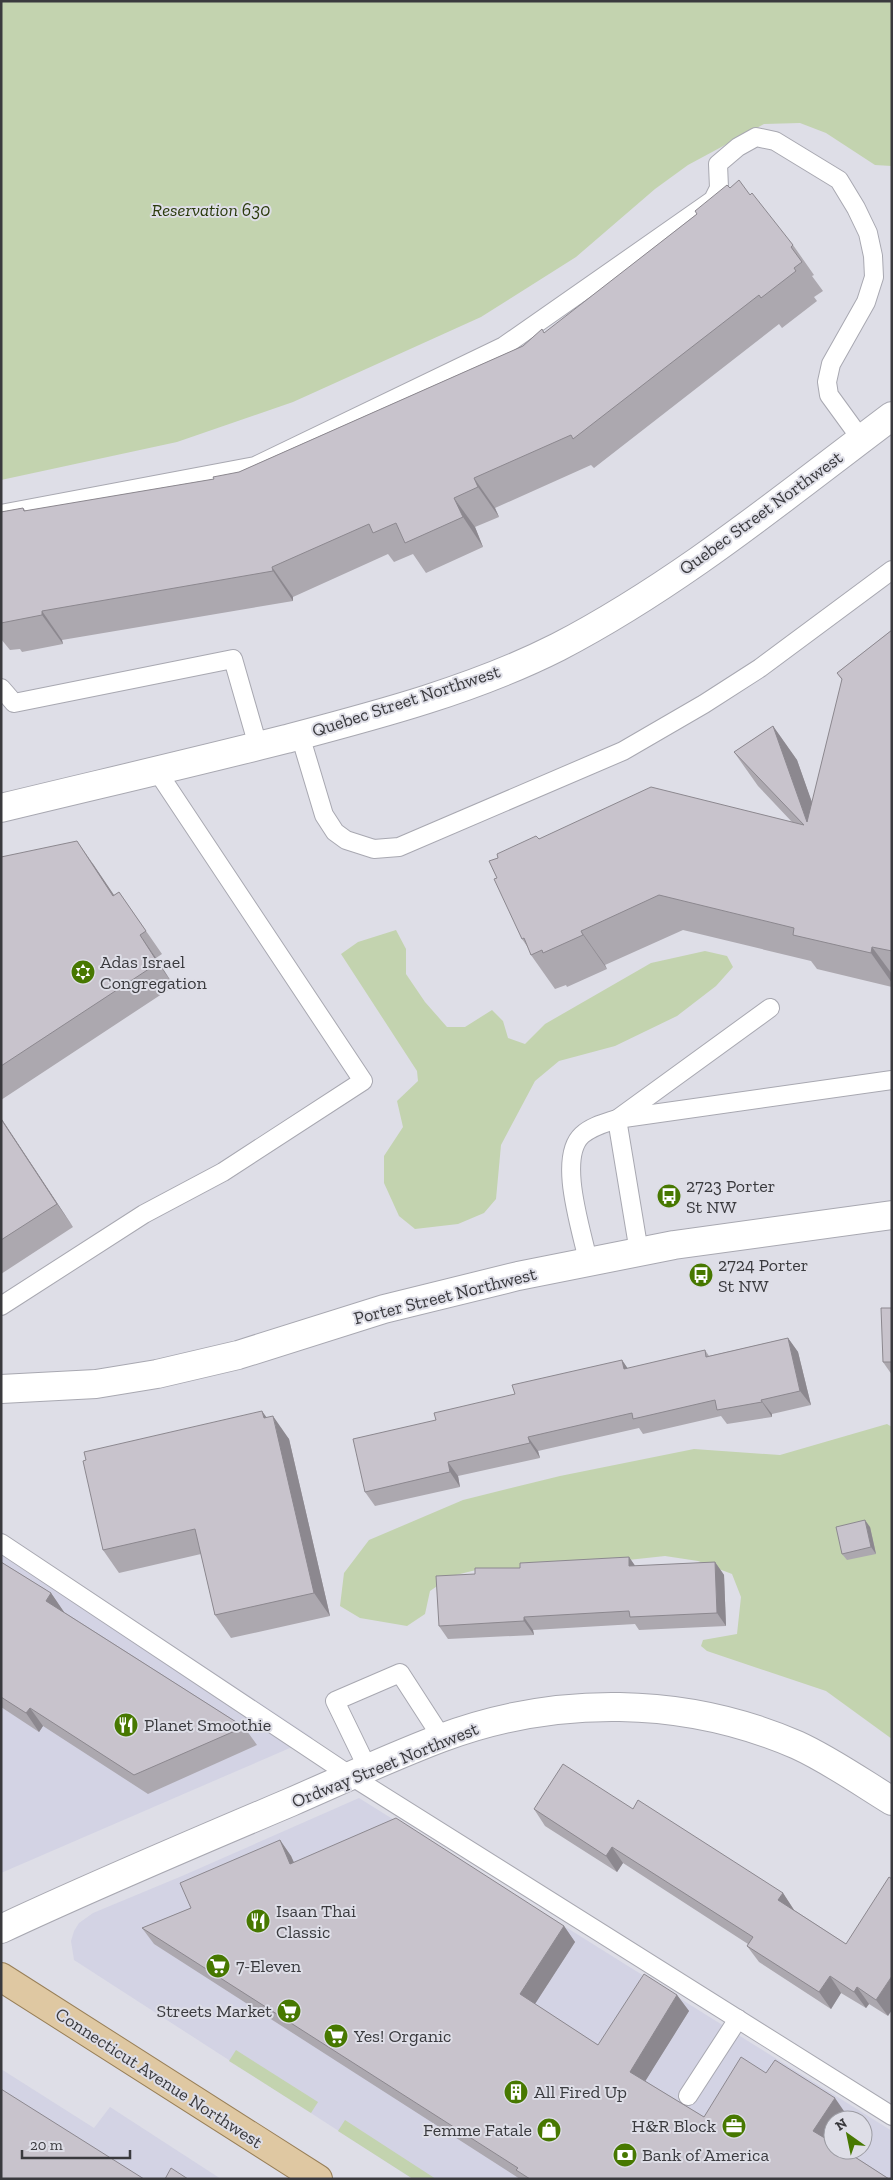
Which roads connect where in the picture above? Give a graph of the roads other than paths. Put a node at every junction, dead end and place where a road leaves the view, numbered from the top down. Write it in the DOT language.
graph roads {
  1 [pos="892,416"];
  2 [pos="861,439"];
  3 [pos="1,514"];
  4 [pos="892,570"];
  5 [pos="1,688"];
  6 [pos="300,735"];
  7 [pos="258,746"];
  8 [pos="157,771"];
  9 [pos="1,808"];
  10 [pos="770,1008"];
  11 [pos="892,1080"];
  12 [pos="617,1119"];
  13 [pos="892,1215"];
  14 [pos="639,1252"];
  15 [pos="588,1262"];
  16 [pos="1,1306"];
  17 [pos="1,1389"];
  18 [pos="1,1543"];
  19 [pos="442,1738"];
  20 [pos="360,1772"];
  21 [pos="892,1801"];
  22 [pos="1,1929"];
  23 [pos="1,1977"];
  24 [pos="738,2019"];
  25 [pos="688,2096"];
  26 [pos="892,2116"];
  27 [pos="318,2179"];
  1 -- 2 [label="street, Quebec Street Northwest"];
  2 -- 3 [label="lane"];
  2 -- 6 [label="street, Quebec Street Northwest"];
  4 -- 6 [label="lane"];
  5 -- 7 [label="lane"];
  6 -- 7 [label="street, Quebec Street Northwest"];
  7 -- 8 [label="street, Quebec Street Northwest"];
  8 -- 9 [label="street, Quebec Street Northwest"];
  8 -- 16 [label="lane"];
  10 -- 12 [label="lane"];
  11 -- 12 [label="lane"];
  12 -- 14 [label="lane"];
  12 -- 15 [label="lane"];
  13 -- 14 [label="street, Porter Street Northwest"];
  14 -- 15 [label="street, Porter Street Northwest"];
  15 -- 17 [label="street, Porter Street Northwest"];
  18 -- 20 [label="lane"];
  19 -- 20 [label="street, Ordway Street Northwest"];
  19 -- 20 [label="lane"];
  19 -- 21 [label="street, Ordway Street Northwest"];
  20 -- 22 [label="street, Ordway Street Northwest"];
  20 -- 24 [label="lane"];
  23 -- 27 [label="main road, Connecticut Avenue Northwest"];
  24 -- 25 [label="lane"];
  24 -- 26 [label="lane"];
}
